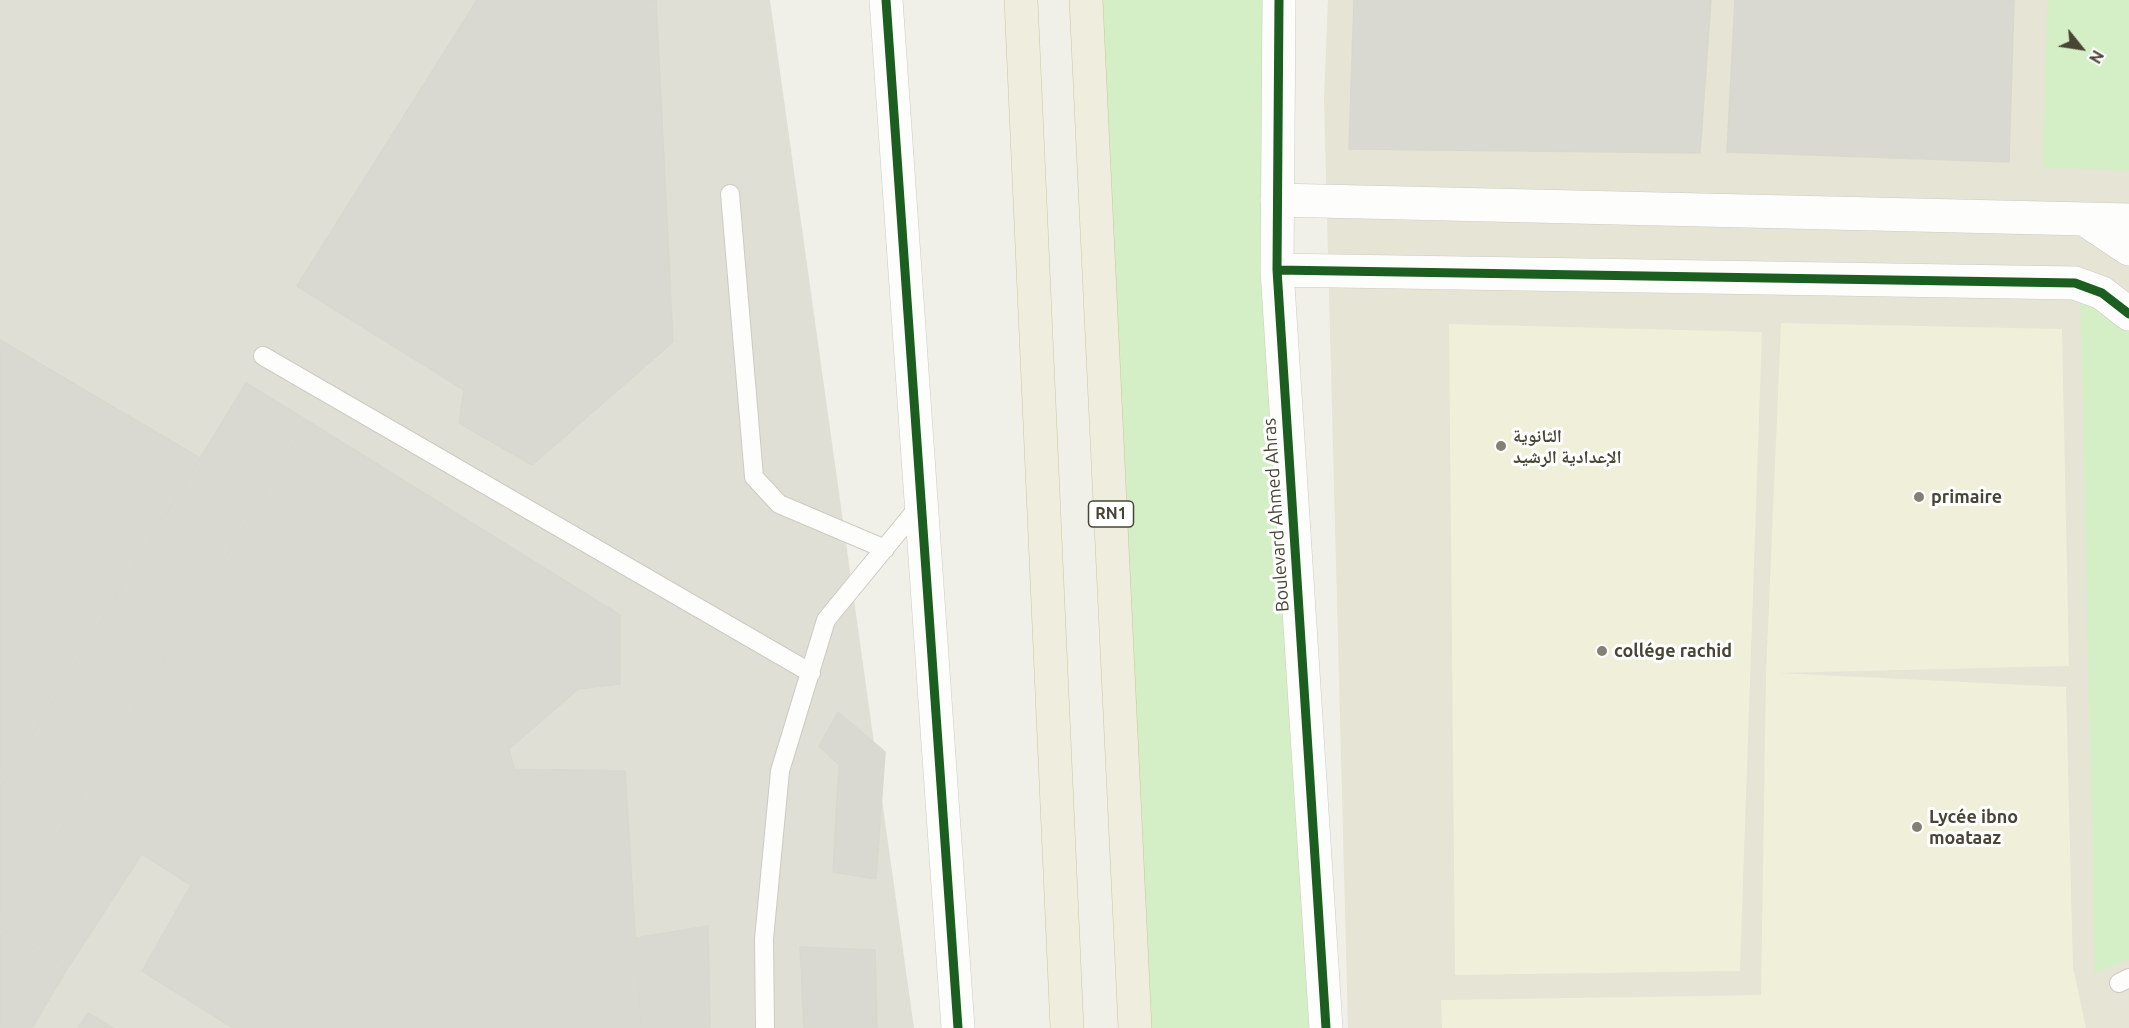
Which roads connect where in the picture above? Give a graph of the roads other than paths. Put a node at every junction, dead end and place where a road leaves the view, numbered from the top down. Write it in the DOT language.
graph roads {
  1 [pos="886,0"];
  2 [pos="1021,0"];
  3 [pos="1086,0"];
  4 [pos="1279,0"];
  5 [pos="730,194"];
  6 [pos="1277,200"];
  7 [pos="2085,219"];
  8 [pos="2129,220"];
  9 [pos="2129,249"];
  10 [pos="1277,270"];
  11 [pos="2129,314"];
  12 [pos="263,356"];
  13 [pos="921,504"];
  14 [pos="885,549"];
  15 [pos="811,673"];
  16 [pos="765,1028"];
  17 [pos="958,1028"];
  18 [pos="1067,1028"];
  19 [pos="1135,1028"];
  20 [pos="1326,1028"];
  1 -- 13 [label="street"];
  2 -- 18 [label="highway"];
  3 -- 19 [label="highway, RN1"];
  4 -- 6 [label="street, Boulevard Ahmed Ahras"];
  5 -- 14 [label="lane"];
  6 -- 7 [label="street"];
  6 -- 10 [label="street, Boulevard Ahmed Ahras"];
  7 -- 8 [label="street"];
  7 -- 9 [label="street"];
  10 -- 11 [label="street"];
  10 -- 20 [label="street, Boulevard Ahmed Ahras"];
  12 -- 15 [label="lane"];
  13 -- 14 [label="lane"];
  13 -- 17 [label="street"];
  14 -- 15 [label="lane"];
  15 -- 16 [label="lane"];
}
